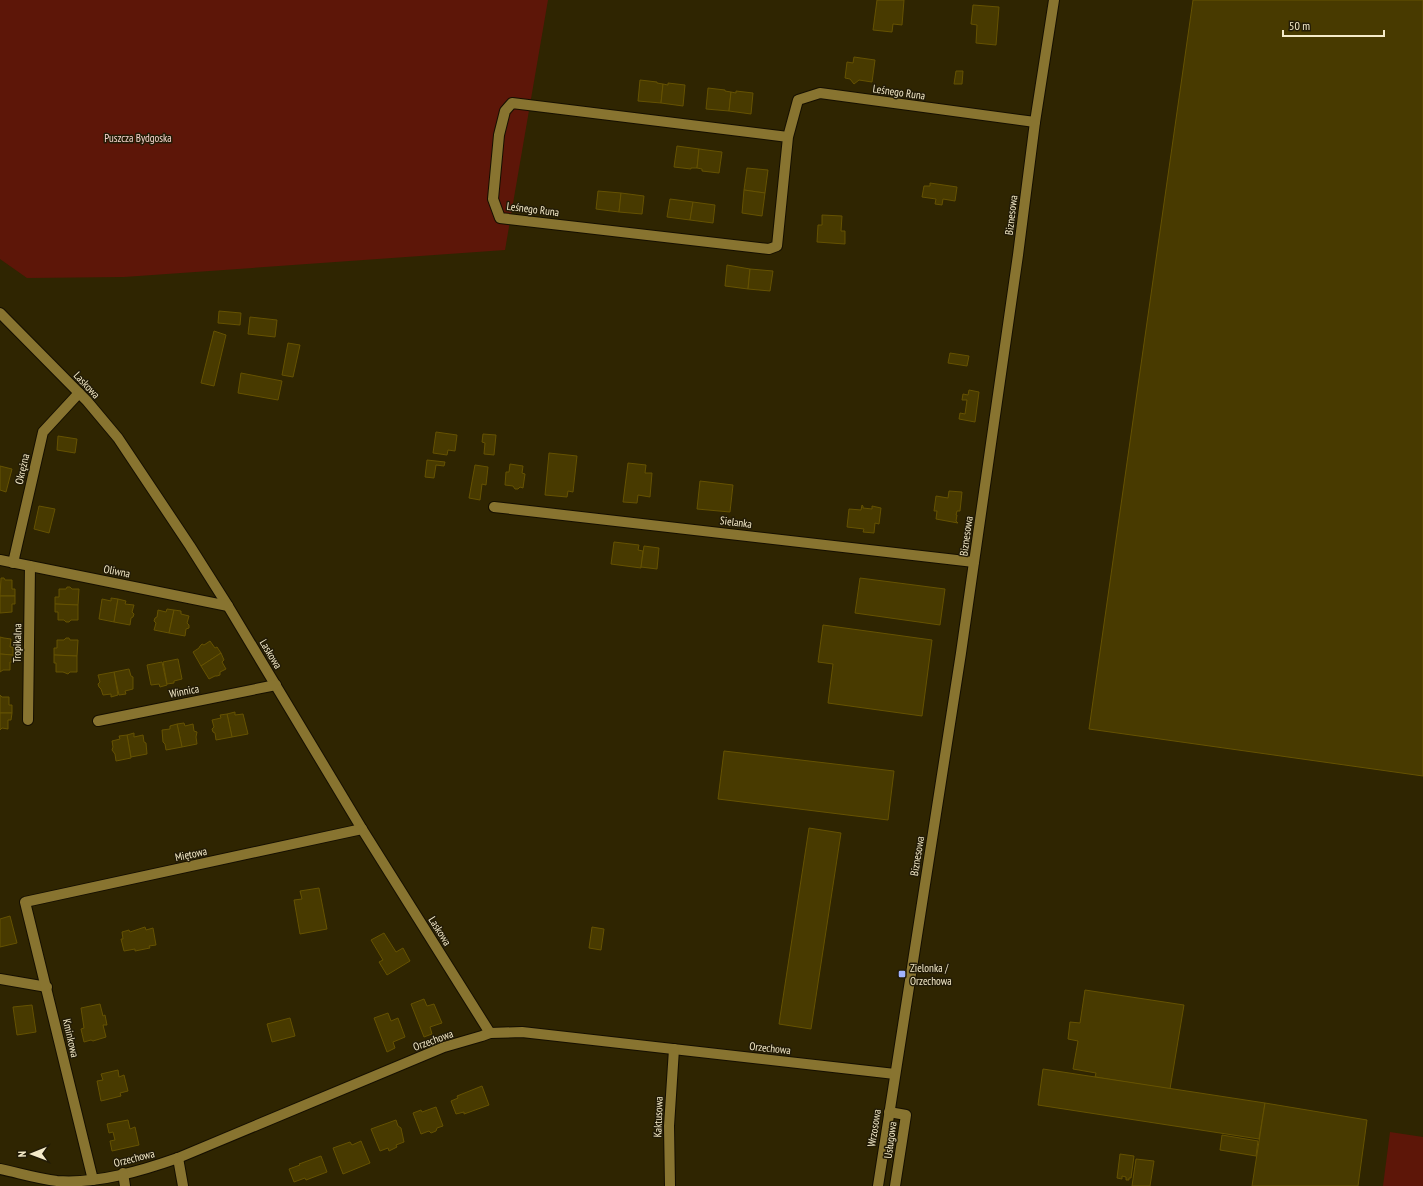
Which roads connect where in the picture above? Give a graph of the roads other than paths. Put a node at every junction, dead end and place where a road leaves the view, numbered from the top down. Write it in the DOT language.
graph roads {
  1 [pos="1054,0"];
  2 [pos="1035,122"];
  3 [pos="788,137"];
  4 [pos="0,313"];
  5 [pos="79,393"];
  6 [pos="494,507"];
  7 [pos="0,560"];
  8 [pos="974,562"];
  9 [pos="13,563"];
  10 [pos="30,566"];
  11 [pos="228,606"];
  12 [pos="276,685"];
  13 [pos="28,720"];
  14 [pos="98,721"];
  15 [pos="362,829"];
  16 [pos="25,902"];
  17 [pos="0,979"];
  18 [pos="47,987"];
  19 [pos="490,1033"];
  20 [pos="674,1049"];
  21 [pos="895,1074"];
  22 [pos="889,1112"];
  23 [pos="178,1158"];
  24 [pos="0,1169"];
  25 [pos="123,1174"];
  26 [pos="93,1180"];
  27 [pos="125,1186"];
  28 [pos="183,1186"];
  29 [pos="670,1186"];
  30 [pos="878,1186"];
  31 [pos="895,1186"];
  1 -- 2 [label="street, Biznesowa"];
  2 -- 3 [label="street, Leśnego Runa"];
  2 -- 8 [label="street, Biznesowa"];
  3 -- 3 [label="street, Leśnego Runa"];
  4 -- 5 [label="street, Laskowa"];
  5 -- 9 [label="street, Okrężna"];
  5 -- 11 [label="street, Laskowa"];
  6 -- 8 [label="street, Sielanka"];
  7 -- 9 [label="street, Oliwna"];
  8 -- 21 [label="street, Biznesowa"];
  9 -- 10 [label="street, Oliwna"];
  10 -- 11 [label="street, Oliwna"];
  10 -- 13 [label="street, Tropikalna"];
  11 -- 12 [label="street, Laskowa"];
  12 -- 14 [label="street, Winnica"];
  12 -- 15 [label="street, Laskowa"];
  15 -- 16 [label="street, Miętowa"];
  15 -- 19 [label="street, Laskowa"];
  16 -- 18 [label="street, Kminkowa"];
  17 -- 18 [label="street"];
  18 -- 26 [label="street, Kminkowa"];
  19 -- 20 [label="street, Orzechowa"];
  19 -- 23 [label="street, Orzechowa"];
  20 -- 21 [label="street, Orzechowa"];
  20 -- 29 [label="street, Kaktusowa"];
  21 -- 22 [label="street, Wrzosowa"];
  22 -- 30 [label="street, Wrzosowa"];
  22 -- 31 [label="street, Usługowa"];
  23 -- 25 [label="street, Orzechowa"];
  23 -- 28 [label="street"];
  24 -- 26 [label="street, Orzechowa"];
  25 -- 26 [label="street, Orzechowa"];
  25 -- 27 [label="street"];
}
